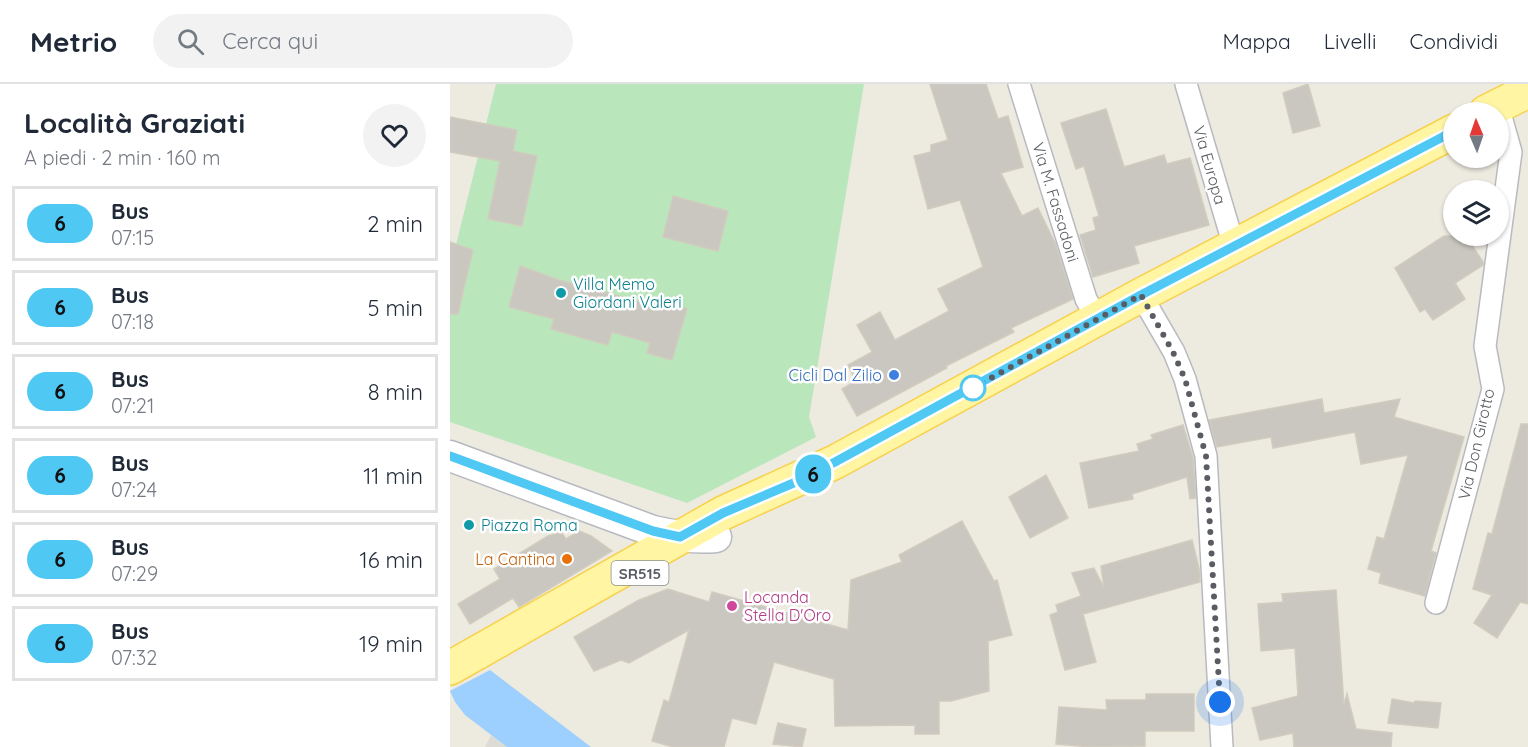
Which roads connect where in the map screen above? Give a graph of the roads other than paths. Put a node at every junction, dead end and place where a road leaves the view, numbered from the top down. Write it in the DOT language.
graph roads {
  1 [pos="1019,84"];
  2 [pos="1186,84"];
  3 [pos="1528,91"];
  4 [pos="1506,102"];
  5 [pos="1443,137"];
  6 [pos="1509,147"];
  7 [pos="1509,167"];
  8 [pos="1509,168"];
  9 [pos="1234,246"];
  10 [pos="1141,295"];
  11 [pos="1097,319"];
  12 [pos="450,456"];
  13 [pos="796,482"];
  14 [pos="680,537"];
  15 [pos="716,537"];
  16 [pos="1436,603"];
  17 [pos="561,605"];
  18 [pos="450,668"];
  19 [pos="1222,747"];
  1 -- 11 [label="street, Via M. Fassadoni"];
  2 -- 9 [label="street, Via Europa"];
  3 -- 4 [label="main road"];
  5 -- 9 [label="main road, SR515"];
  6 -- 7 [label="street, Via Don Girotto"];
  8 -- 16 [label="street, Via Don Girotto"];
  9 -- 10 [label="main road, SR515"];
  10 -- 11 [label="main road, SR515"];
  10 -- 19 [label="street"];
  11 -- 13 [label="main road, SR515"];
  12 -- 14 [label="main road"];
  13 -- 14 [label="main road, SR515"];
  13 -- 15 [label="main road, SR515"];
  14 -- 15 [label="main road"];
  14 -- 17 [label="main road, SR515"];
  15 -- 17 [label="main road, SR515"];
  17 -- 18 [label="main road, SR515"];
}
